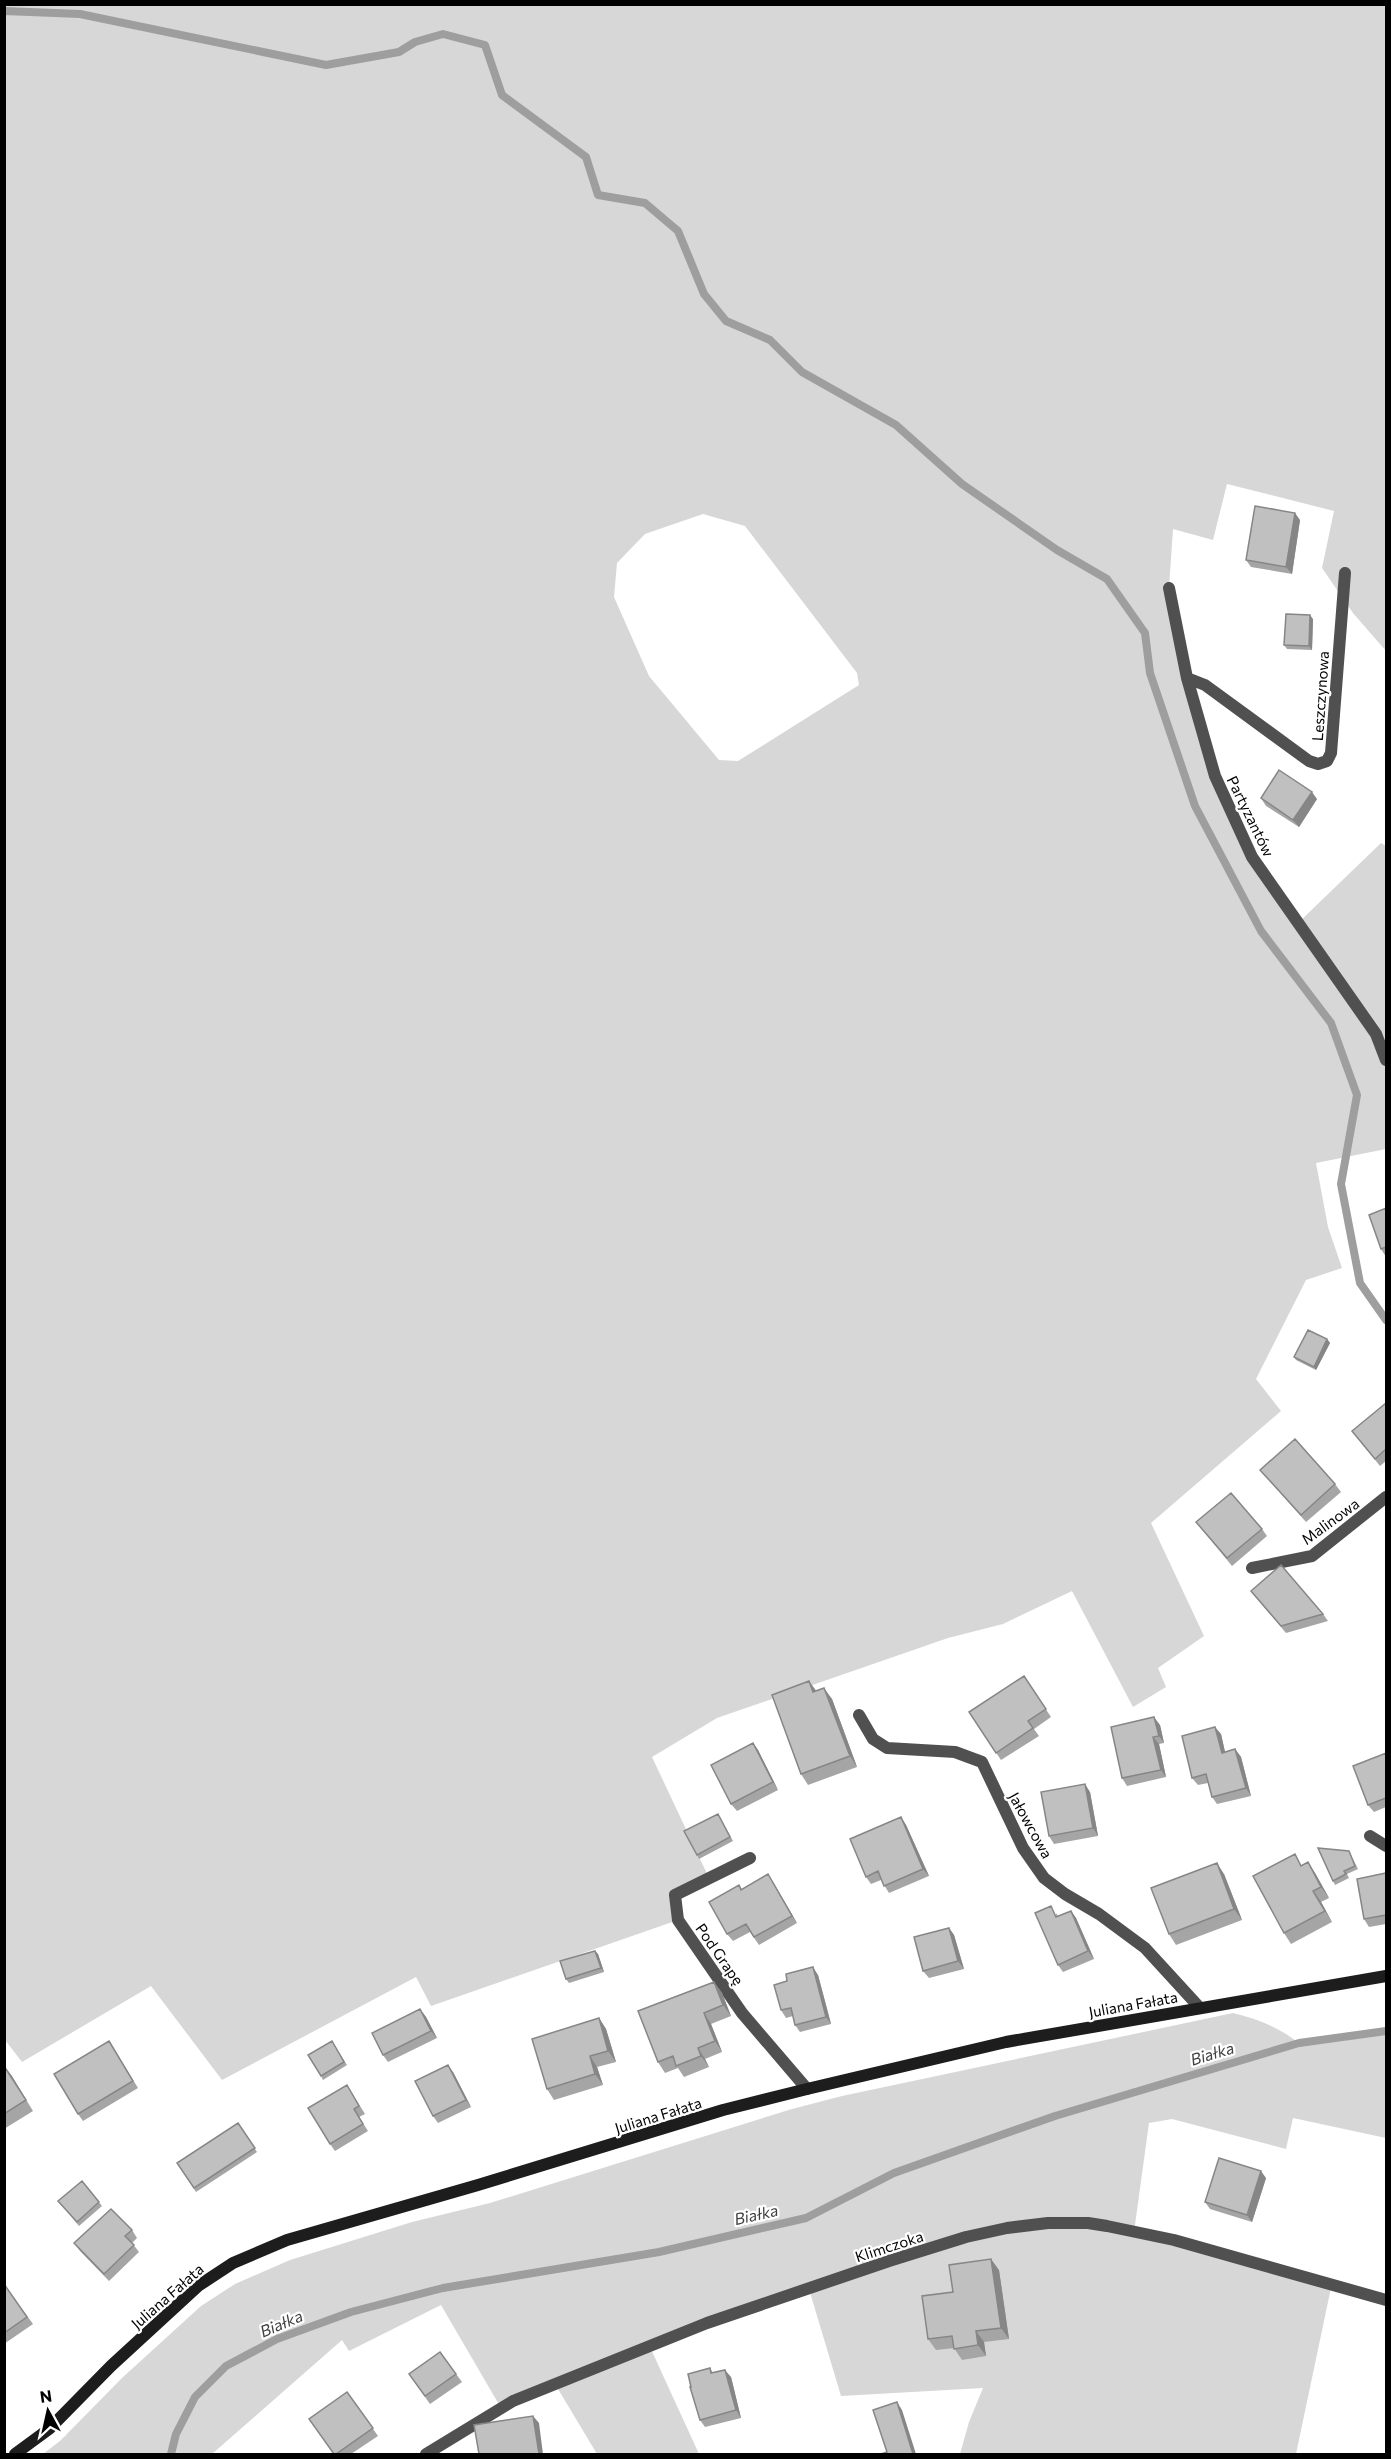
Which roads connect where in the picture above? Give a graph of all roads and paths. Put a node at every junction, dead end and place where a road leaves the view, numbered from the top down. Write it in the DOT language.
graph roads {
  1 [pos="1345,573"];
  2 [pos="1169,588"];
  3 [pos="1187,678"];
  4 [pos="1386,1060"];
  5 [pos="1386,1497"];
  6 [pos="1252,1568"];
  7 [pos="859,1715"];
  8 [pos="1370,1836"];
  9 [pos="1386,1846"];
  10 [pos="750,1858"];
  11 [pos="1386,1976"];
  12 [pos="1200,2008"];
  13 [pos="807,2089"];
  14 [pos="1386,2300"];
  15 [pos="15,2454"];
  16 [pos="426,2454"];
  1 -- 3 [label="street, Leszczynowa"];
  2 -- 3 [label="street, Partyzantów"];
  3 -- 4 [label="street, Partyzantów"];
  5 -- 6 [label="street, Malinowa"];
  7 -- 12 [label="street, Jałowcowa"];
  8 -- 9 [label="street"];
  10 -- 13 [label="street, Pod Grapę"];
  11 -- 12 [label="street, Juliana Fałata"];
  12 -- 13 [label="street, Juliana Fałata"];
  13 -- 15 [label="street, Juliana Fałata"];
  14 -- 16 [label="street, Klimczoka"];
}
